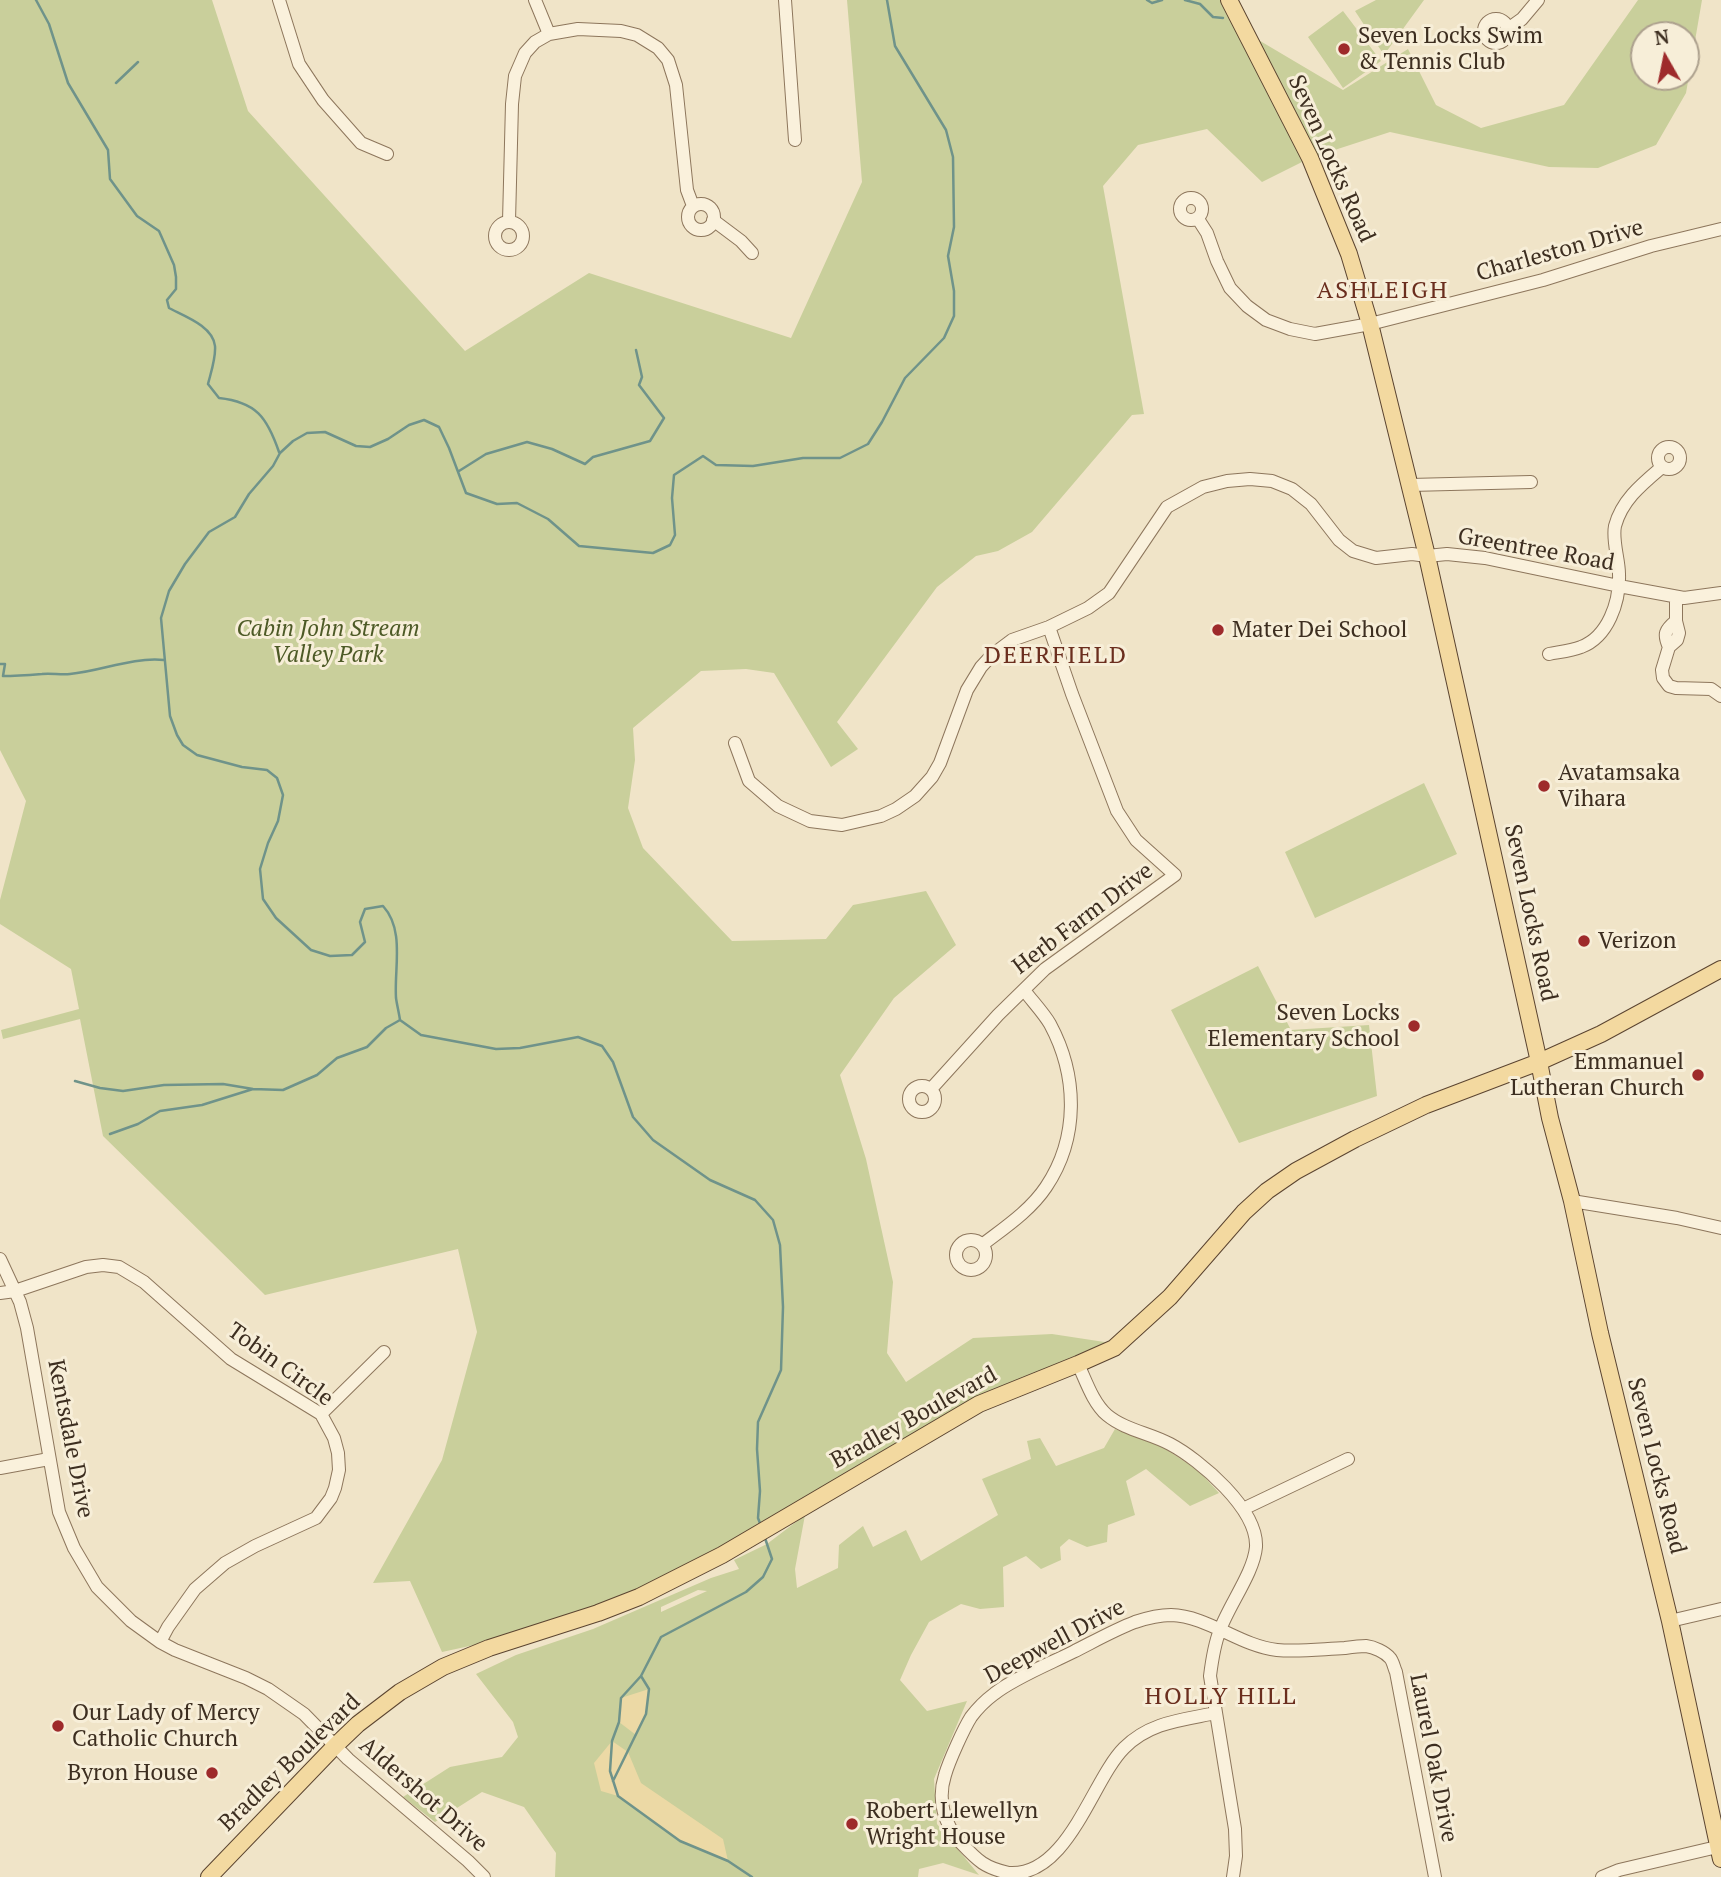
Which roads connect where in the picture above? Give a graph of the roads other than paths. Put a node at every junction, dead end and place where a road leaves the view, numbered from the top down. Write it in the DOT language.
graph roads {
  1 [pos="279,0"];
  2 [pos="535,0"];
  3 [pos="785,0"];
  4 [pos="1228,0"];
  5 [pos="1538,0"];
  6 [pos="1508,29"];
  7 [pos="550,34"];
  8 [pos="795,140"];
  9 [pos="387,154"];
  10 [pos="693,206"];
  11 [pos="1198,219"];
  12 [pos="713,220"];
  13 [pos="509,221"];
  14 [pos="1721,229"];
  15 [pos="752,253"];
  16 [pos="1370,324"];
  17 [pos="1662,467"];
  18 [pos="1531,482"];
  19 [pos="1410,485"];
  20 [pos="1427,556"];
  21 [pos="1619,586"];
  22 [pos="1721,593"];
  23 [pos="1676,597"];
  24 [pos="1049,627"];
  25 [pos="1549,654"];
  26 [pos="1721,696"];
  27 [pos="735,743"];
  28 [pos="1721,969"];
  29 [pos="1024,990"];
  30 [pos="1539,1062"];
  31 [pos="931,1089"];
  32 [pos="1572,1200"];
  33 [pos="1721,1228"];
  34 [pos="982,1245"];
  35 [pos="0,1259"];
  36 [pos="15,1291"];
  37 [pos="0,1293"];
  38 [pos="384,1352"];
  39 [pos="1078,1364"];
  40 [pos="321,1414"];
  41 [pos="49,1459"];
  42 [pos="1348,1459"];
  43 [pos="0,1468"];
  44 [pos="1242,1508"];
  45 [pos="1721,1609"];
  46 [pos="1670,1621"];
  47 [pos="1219,1630"];
  48 [pos="160,1642"];
  49 [pos="1216,1713"];
  50 [pos="335,1745"];
  51 [pos="1720,1850"];
  52 [pos="209,1877"];
  53 [pos="484,1877"];
  54 [pos="1233,1877"];
  55 [pos="1435,1877"];
  56 [pos="1602,1877"];
  1 -- 9 [label="street"];
  2 -- 7 [label="street"];
  3 -- 8 [label="street"];
  4 -- 16 [label="main road, Seven Locks Road"];
  5 -- 6 [label="street"];
  7 -- 10 [label="street"];
  7 -- 13 [label="street"];
  10 -- 12 [label="street"];
  10 -- 12 [label="street"];
  11 -- 16 [label="street, Charleston Drive"];
  12 -- 15 [label="street"];
  14 -- 16 [label="street, Charleston Drive"];
  16 -- 19 [label="main road, Seven Locks Road"];
  17 -- 21 [label="street"];
  18 -- 19 [label="street"];
  19 -- 20 [label="main road, Seven Locks Road"];
  20 -- 21 [label="street, Greentree Road"];
  20 -- 24 [label="street, Greentree Road"];
  20 -- 30 [label="main road, Seven Locks Road"];
  21 -- 23 [label="street, Greentree Road"];
  21 -- 25 [label="street"];
  22 -- 23 [label="street, Greentree Road"];
  23 -- 26 [label="street"];
  24 -- 27 [label="street, Greentree Road"];
  24 -- 29 [label="street, Herb Farm Drive"];
  28 -- 30 [label="main road, Bradley Boulevard"];
  29 -- 31 [label="street, Herb Farm Drive"];
  29 -- 34 [label="street"];
  30 -- 32 [label="main road, Seven Locks Road"];
  30 -- 39 [label="main road, Bradley Boulevard"];
  32 -- 33 [label="street"];
  32 -- 46 [label="main road, Seven Locks Road"];
  35 -- 36 [label="street, Kentsdale Drive"];
  36 -- 37 [label="street, Tobin Circle"];
  36 -- 40 [label="street, Tobin Circle"];
  36 -- 41 [label="street, Kentsdale Drive"];
  38 -- 40 [label="street"];
  39 -- 44 [label="street"];
  39 -- 50 [label="main road, Bradley Boulevard"];
  40 -- 48 [label="street, Tobin Circle"];
  41 -- 43 [label="street"];
  41 -- 48 [label="street, Kentsdale Drive"];
  42 -- 44 [label="street"];
  44 -- 47 [label="street"];
  45 -- 46 [label="street"];
  46 -- 51 [label="main road, Seven Locks Road"];
  47 -- 49 [label="street"];
  47 -- 49 [label="street, Deepwell Drive"];
  47 -- 55 [label="street, Laurel Oak Drive"];
  48 -- 50 [label="street, Kentsdale Drive"];
  49 -- 54 [label="street"];
  50 -- 52 [label="main road, Bradley Boulevard"];
  50 -- 53 [label="street, Aldershot Drive"];
  51 -- 56 [label="street"];
}
